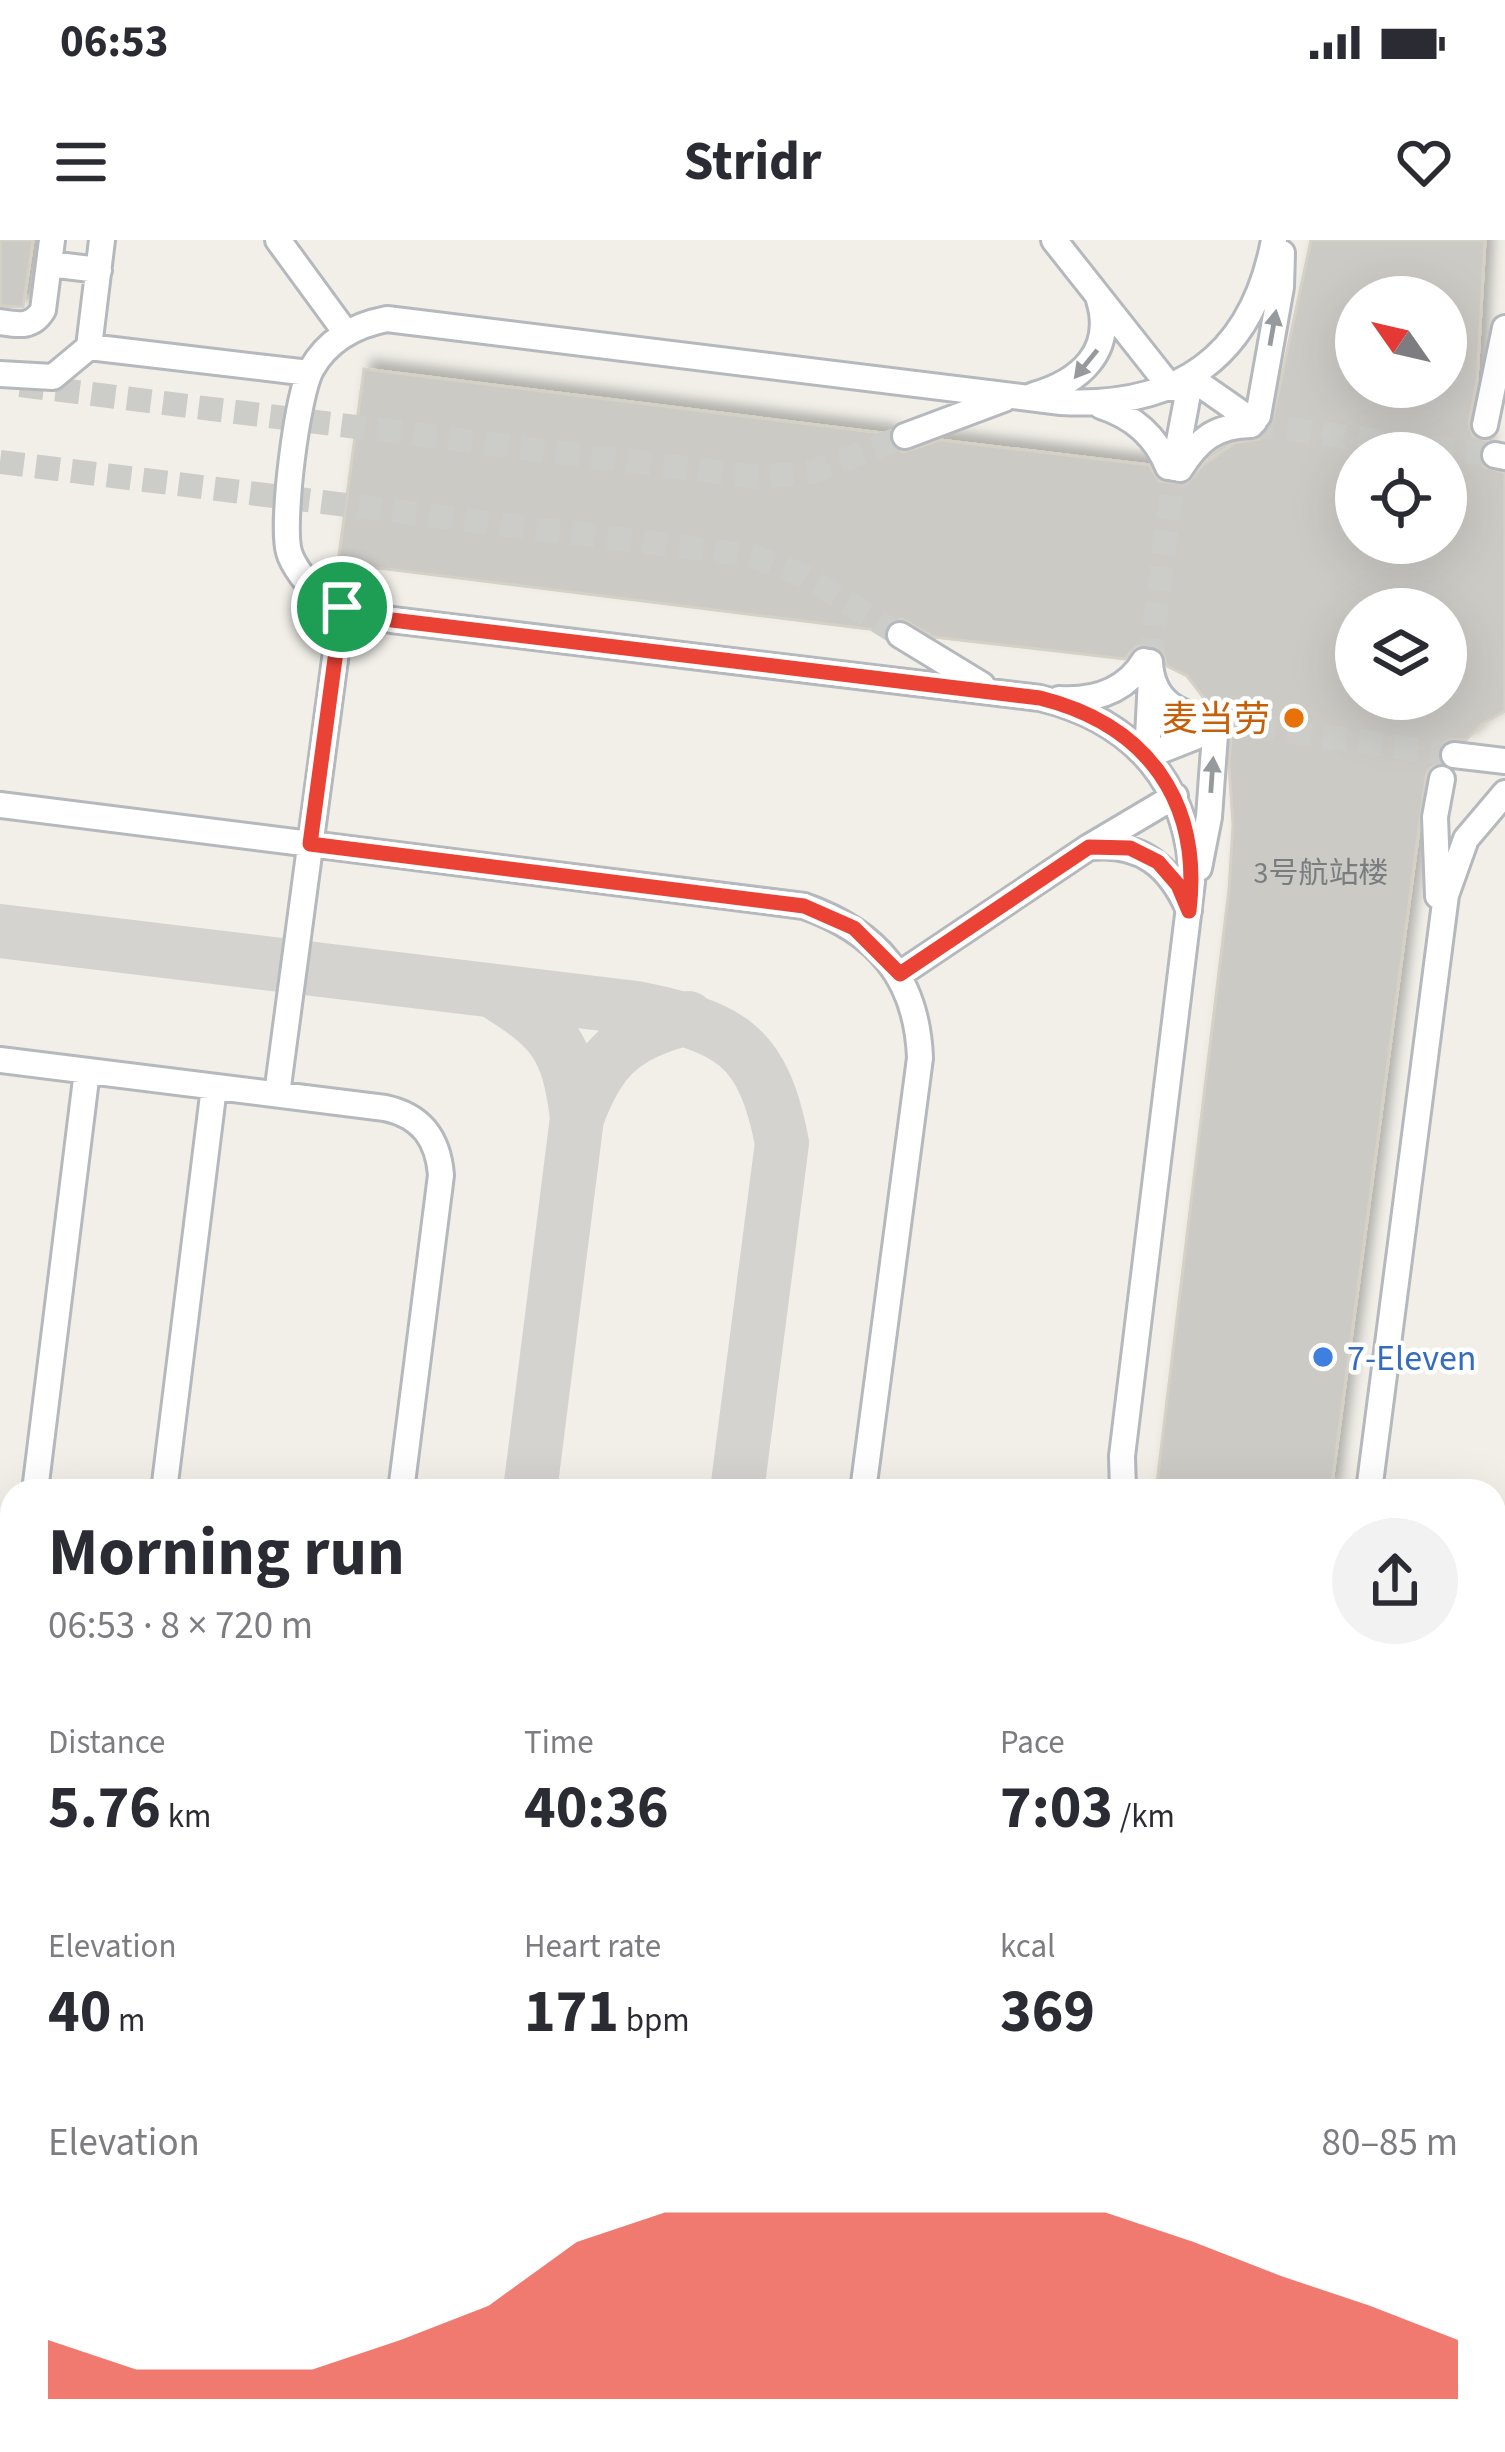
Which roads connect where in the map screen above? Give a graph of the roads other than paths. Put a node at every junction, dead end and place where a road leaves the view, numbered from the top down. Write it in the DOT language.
graph roads {
  1 [pos="102,240"];
  2 [pos="278,240"];
  3 [pos="1054,240"];
  4 [pos="1278,240"];
  5 [pos="51,252"];
  6 [pos="99,270"];
  7 [pos="1098,298"];
  8 [pos="0,322"];
  9 [pos="1505,328"];
  10 [pos="346,333"];
  11 [pos="89,347"];
  12 [pos="309,373"];
  13 [pos="0,374"];
  14 [pos="1181,383"];
  15 [pos="1020,397"];
  16 [pos="1093,404"];
  17 [pos="1254,421"];
  18 [pos="1485,425"];
  19 [pos="905,436"];
  20 [pos="1174,468"];
  21 [pos="342,607"];
  22 [pos="900,635"];
  23 [pos="1148,666"];
  24 [pos="994,692"];
  25 [pos="1040,698"];
  26 [pos="1216,722"];
  27 [pos="1505,737"];
  28 [pos="1147,756"];
  29 [pos="1505,761"];
  30 [pos="1442,779"];
  31 [pos="1505,793"];
  32 [pos="1175,796"];
  33 [pos="0,805"];
  34 [pos="310,844"];
  35 [pos="1089,847"];
  36 [pos="1189,911"];
  37 [pos="1440,927"];
  38 [pos="900,974"];
  39 [pos="0,1060"];
  40 [pos="87,1071"];
  41 [pos="214,1087"];
  42 [pos="277,1094"];
  43 [pos="36,1479"];
  44 [pos="165,1479"];
  45 [pos="403,1479"];
  46 [pos="865,1479"];
  47 [pos="1123,1479"];
  48 [pos="1371,1479"];
  1 -- 6 [label="lane"];
  2 -- 10 [label="lane"];
  3 -- 7 [label="lane"];
  4 -- 14 [label="lane"];
  17 -- 4 [label="lane, one-way"];
  5 -- 6 [label="lane"];
  5 -- 8 [label="lane"];
  6 -- 11 [label="lane"];
  7 -- 14 [label="lane"];
  7 -- 15 [label="lane, one-way"];
  9 -- 18 [label="lane"];
  10 -- 12 [label="lane"];
  10 -- 15 [label="lane"];
  11 -- 12 [label="lane"];
  11 -- 13 [label="lane"];
  12 -- 21 [label="lane"];
  14 -- 16 [label="lane"];
  14 -- 17 [label="lane"];
  14 -- 20 [label="lane"];
  15 -- 16 [label="lane"];
  15 -- 19 [label="lane"];
  16 -- 20 [label="lane"];
  17 -- 20 [label="lane"];
  21 -- 24 [label="lane"];
  21 -- 34 [label="lane"];
  22 -- 24 [label="lane"];
  23 -- 25 [label="lane"];
  23 -- 26 [label="lane"];
  23 -- 28 [label="lane"];
  24 -- 25 [label="lane"];
  25 -- 28 [label="lane"];
  26 -- 28 [label="lane"];
  36 -- 26 [label="lane, one-way"];
  27 -- 29 [label="lane"];
  28 -- 32 [label="lane"];
  30 -- 37 [label="lane"];
  31 -- 37 [label="lane"];
  32 -- 35 [label="lane"];
  32 -- 36 [label="lane"];
  33 -- 34 [label="lane"];
  34 -- 38 [label="lane"];
  34 -- 42 [label="lane"];
  35 -- 36 [label="lane"];
  35 -- 38 [label="lane"];
  36 -- 47 [label="lane"];
  37 -- 48 [label="lane"];
  38 -- 46 [label="lane"];
  39 -- 40 [label="lane"];
  40 -- 41 [label="lane"];
  40 -- 43 [label="lane"];
  41 -- 42 [label="lane"];
  41 -- 44 [label="lane"];
  42 -- 45 [label="lane"];
}
